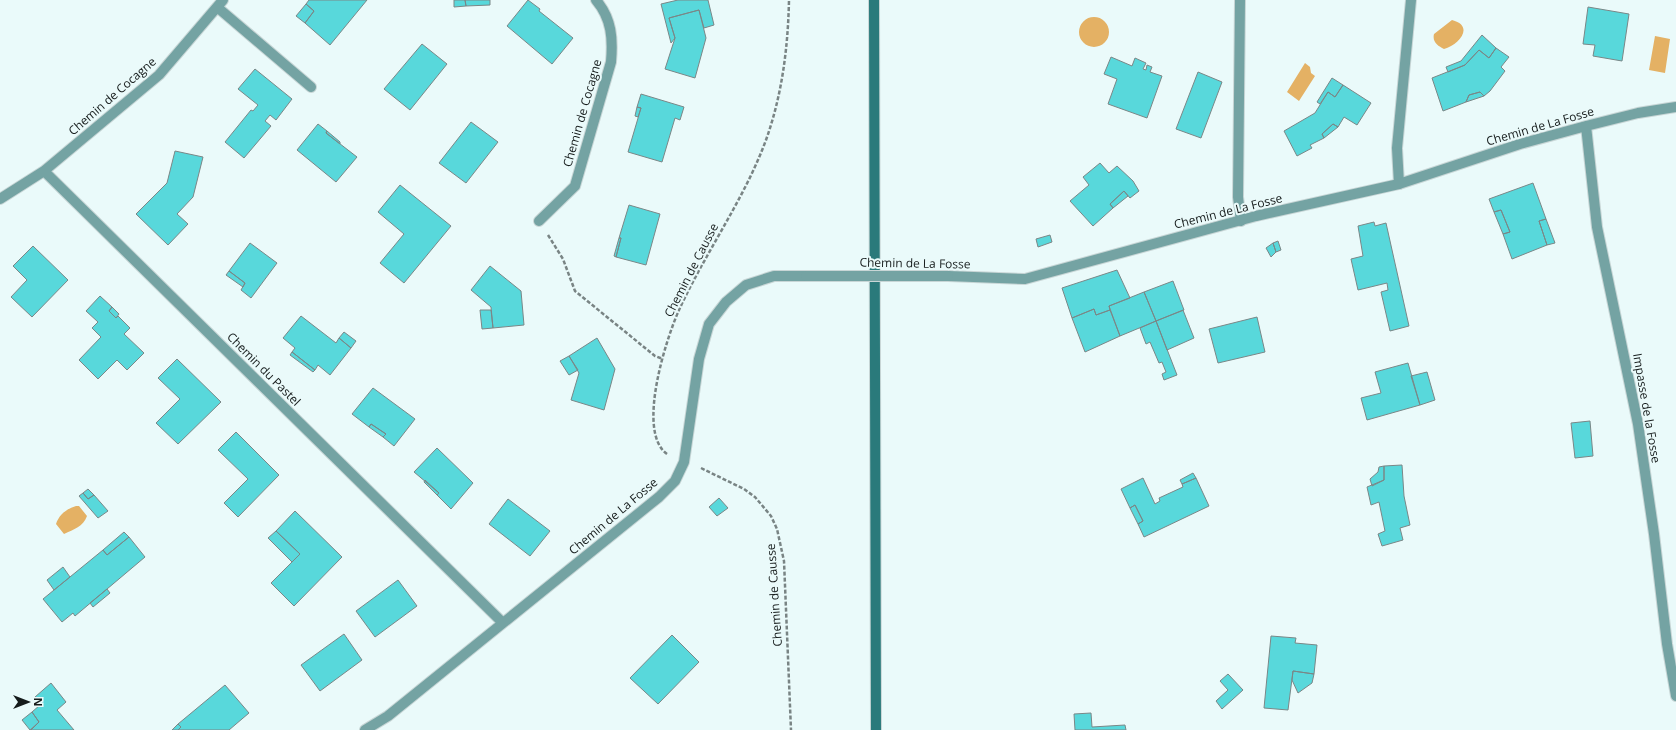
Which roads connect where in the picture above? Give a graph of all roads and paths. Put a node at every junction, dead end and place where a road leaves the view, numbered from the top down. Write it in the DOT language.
graph roads {
  1 [pos="596,0"];
  2 [pos="789,0"];
  3 [pos="874,0"];
  4 [pos="1240,0"];
  5 [pos="1412,0"];
  6 [pos="220,3"];
  7 [pos="311,87"];
  8 [pos="1676,107"];
  9 [pos="1586,126"];
  10 [pos="44,171"];
  11 [pos="1400,184"];
  12 [pos="0,198"];
  13 [pos="539,221"];
  14 [pos="1241,221"];
  15 [pos="663,359"];
  16 [pos="684,462"];
  17 [pos="503,623"];
  18 [pos="1676,696"];
  19 [pos="365,730"];
  20 [pos="791,730"];
  21 [pos="876,730"];
  1 -- 13 [label="street, Chemin de Cocagne"];
  2 -- 15 [label="path, Chemin de Causse"];
  3 -- 21 [label="main road"];
  4 -- 14 [label="street"];
  5 -- 11 [label="street"];
  6 -- 7 [label="street"];
  6 -- 10 [label="street, Chemin de Cocagne"];
  8 -- 9 [label="street, Chemin de La Fosse"];
  9 -- 11 [label="street, Chemin de La Fosse"];
  9 -- 18 [label="street, Impasse de la Fosse"];
  10 -- 12 [label="street"];
  10 -- 17 [label="street, Chemin du Pastel"];
  11 -- 14 [label="street, Chemin de La Fosse"];
  13 -- 15 [label="path"];
  14 -- 16 [label="street, Chemin de La Fosse, bridge"];
  15 -- 16 [label="path, Chemin de Causse"];
  16 -- 17 [label="street, Chemin de La Fosse"];
  16 -- 20 [label="path, Chemin de Causse"];
  17 -- 19 [label="street, Chemin de La Fosse"];
}
